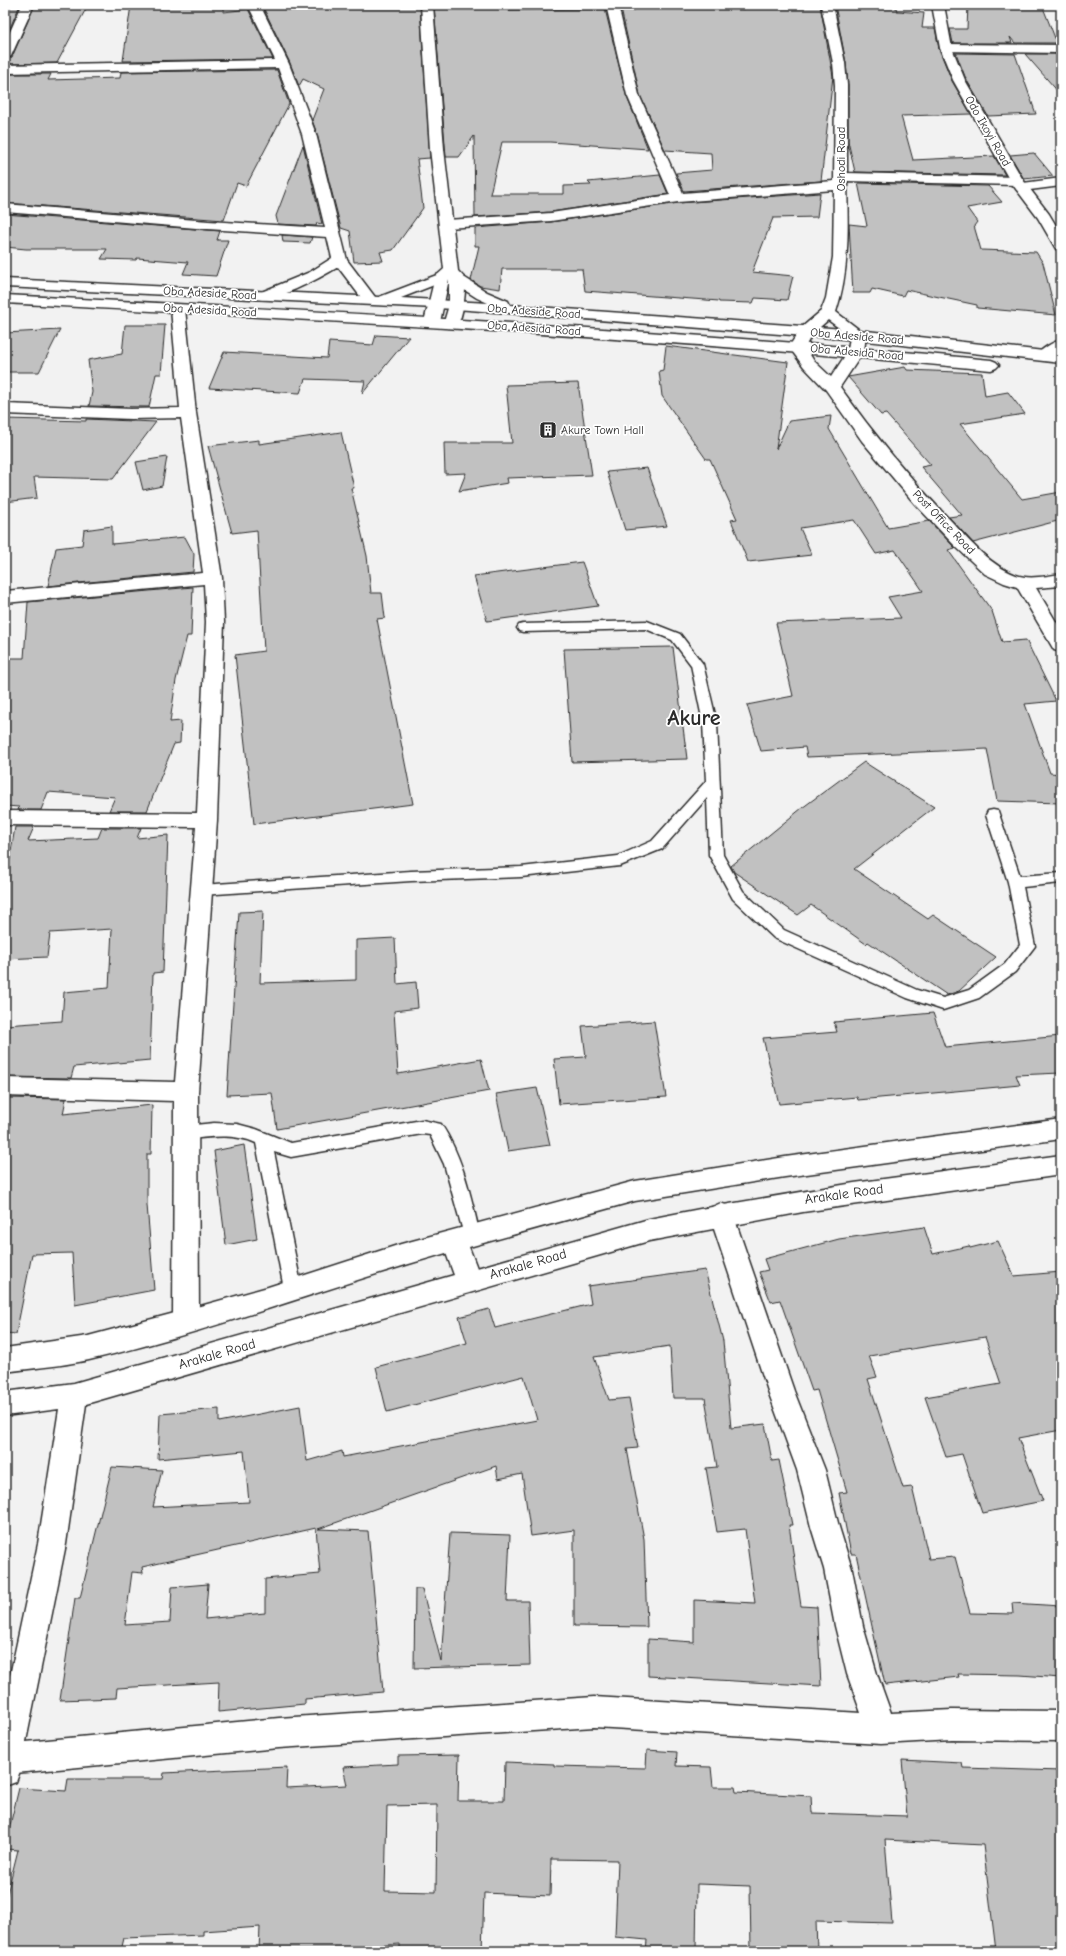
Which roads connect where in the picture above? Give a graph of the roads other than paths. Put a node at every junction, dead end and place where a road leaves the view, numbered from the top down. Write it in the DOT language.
graph roads {
  1 [pos="28,5"];
  2 [pos="254,5"];
  3 [pos="427,5"];
  4 [pos="612,5"];
  5 [pos="827,5"];
  6 [pos="938,5"];
  7 [pos="946,48"];
  8 [pos="1061,49"];
  9 [pos="5,56"];
  10 [pos="283,64"];
  11 [pos="5,69"];
  12 [pos="841,181"];
  13 [pos="1061,182"];
  14 [pos="1019,184"];
  15 [pos="678,198"];
  16 [pos="5,208"];
  17 [pos="447,224"];
  18 [pos="334,233"];
  19 [pos="1061,246"];
  20 [pos="340,260"];
  21 [pos="450,276"];
  22 [pos="5,283"];
  23 [pos="264,296"];
  24 [pos="5,299"];
  25 [pos="375,302"];
  26 [pos="437,304"];
  27 [pos="456,305"];
  28 [pos="178,309"];
  29 [pos="515,309"];
  30 [pos="828,313"];
  31 [pos="432,322"];
  32 [pos="452,322"];
  33 [pos="806,331"];
  34 [pos="858,335"];
  35 [pos="1061,345"];
  36 [pos="797,347"];
  37 [pos="856,351"];
  38 [pos="1044,356"];
  39 [pos="1061,358"];
  40 [pos="1006,367"];
  41 [pos="832,387"];
  42 [pos="5,409"];
  43 [pos="188,413"];
  44 [pos="213,578"];
  45 [pos="1061,580"];
  46 [pos="1024,583"];
  47 [pos="5,597"];
  48 [pos="523,628"];
  49 [pos="1061,646"];
  50 [pos="713,782"];
  51 [pos="993,815"];
  52 [pos="5,818"];
  53 [pos="207,820"];
  54 [pos="1061,878"];
  55 [pos="1015,882"];
  56 [pos="201,890"];
  57 [pos="5,1087"];
  58 [pos="186,1092"];
  59 [pos="1061,1129"];
  60 [pos="185,1133"];
  61 [pos="263,1139"];
  62 [pos="1061,1165"];
  63 [pos="721,1214"];
  64 [pos="463,1238"];
  65 [pos="469,1281"];
  66 [pos="293,1289"];
  67 [pos="186,1322"];
  68 [pos="5,1360"];
  69 [pos="74,1395"];
  70 [pos="5,1404"];
  71 [pos="1061,1726"];
  72 [pos="881,1729"];
  73 [pos="6,1763"];
  1 -- 9 [label="street"];
  2 -- 10 [label="street"];
  3 -- 17 [label="street"];
  4 -- 15 [label="street"];
  5 -- 12 [label="street, Oshodi Road"];
  6 -- 7 [label="street, Odo Ikoyi Road"];
  7 -- 8 [label="street"];
  7 -- 14 [label="street, Odo Ikoyi Road"];
  10 -- 11 [label="street"];
  10 -- 18 [label="street"];
  12 -- 14 [label="street"];
  12 -- 15 [label="street"];
  12 -- 30 [label="street, Oshodi Road"];
  13 -- 14 [label="street"];
  14 -- 19 [label="street, Odo Ikoyi Road"];
  15 -- 17 [label="street"];
  16 -- 18 [label="street"];
  17 -- 21 [label="street"];
  18 -- 20 [label="street"];
  20 -- 23 [label="street"];
  20 -- 25 [label="street"];
  21 -- 25 [label="street"];
  21 -- 26 [label="street"];
  21 -- 27 [label="street"];
  21 -- 29 [label="street"];
  22 -- 23 [label="street, Oba Adeside Road"];
  23 -- 25 [label="street, Oba Adeside Road"];
  24 -- 28 [label="street, Oba Adesida Road"];
  25 -- 26 [label="street, Oba Adeside Road"];
  26 -- 27 [label="street, Oba Adeside Road"];
  26 -- 31 [label="street"];
  27 -- 29 [label="street, Oba Adeside Road"];
  27 -- 32 [label="street"];
  28 -- 31 [label="street, Oba Adesida Road"];
  28 -- 43 [label="street"];
  29 -- 33 [label="street, Oba Adeside Road"];
  30 -- 33 [label="street"];
  30 -- 34 [label="street"];
  31 -- 32 [label="street, Oba Adesida Road"];
  32 -- 36 [label="street, Oba Adesida Road"];
  33 -- 34 [label="street, Oba Adeside Road"];
  33 -- 36 [label="street"];
  34 -- 37 [label="street"];
  34 -- 38 [label="street, Oba Adeside Road"];
  35 -- 38 [label="street"];
  36 -- 37 [label="street, Oba Adesida Road"];
  36 -- 41 [label="street, Post Office Road"];
  37 -- 40 [label="street, Oba Adesida Road"];
  37 -- 41 [label="street"];
  38 -- 39 [label="street, Oba Adeside Road"];
  41 -- 46 [label="street, Post Office Road"];
  42 -- 43 [label="street"];
  43 -- 44 [label="street"];
  44 -- 47 [label="street"];
  44 -- 53 [label="street"];
  45 -- 46 [label="street"];
  46 -- 49 [label="street"];
  48 -- 50 [label="lane"];
  50 -- 55 [label="lane"];
  50 -- 56 [label="lane"];
  51 -- 55 [label="lane"];
  52 -- 53 [label="street"];
  53 -- 56 [label="street"];
  54 -- 55 [label="lane"];
  56 -- 58 [label="street"];
  57 -- 58 [label="street"];
  58 -- 60 [label="street"];
  59 -- 64 [label="street"];
  60 -- 61 [label="lane"];
  60 -- 67 [label="street"];
  61 -- 64 [label="lane"];
  61 -- 66 [label="lane"];
  62 -- 63 [label="street, Arakale Road"];
  63 -- 65 [label="street, Arakale Road"];
  63 -- 72 [label="street"];
  64 -- 65 [label="street"];
  64 -- 66 [label="street"];
  65 -- 69 [label="street, Arakale Road"];
  66 -- 67 [label="street"];
  67 -- 68 [label="street"];
  69 -- 70 [label="street, Arakale Road"];
  69 -- 73 [label="street"];
  71 -- 72 [label="street"];
  72 -- 73 [label="street"];
}
